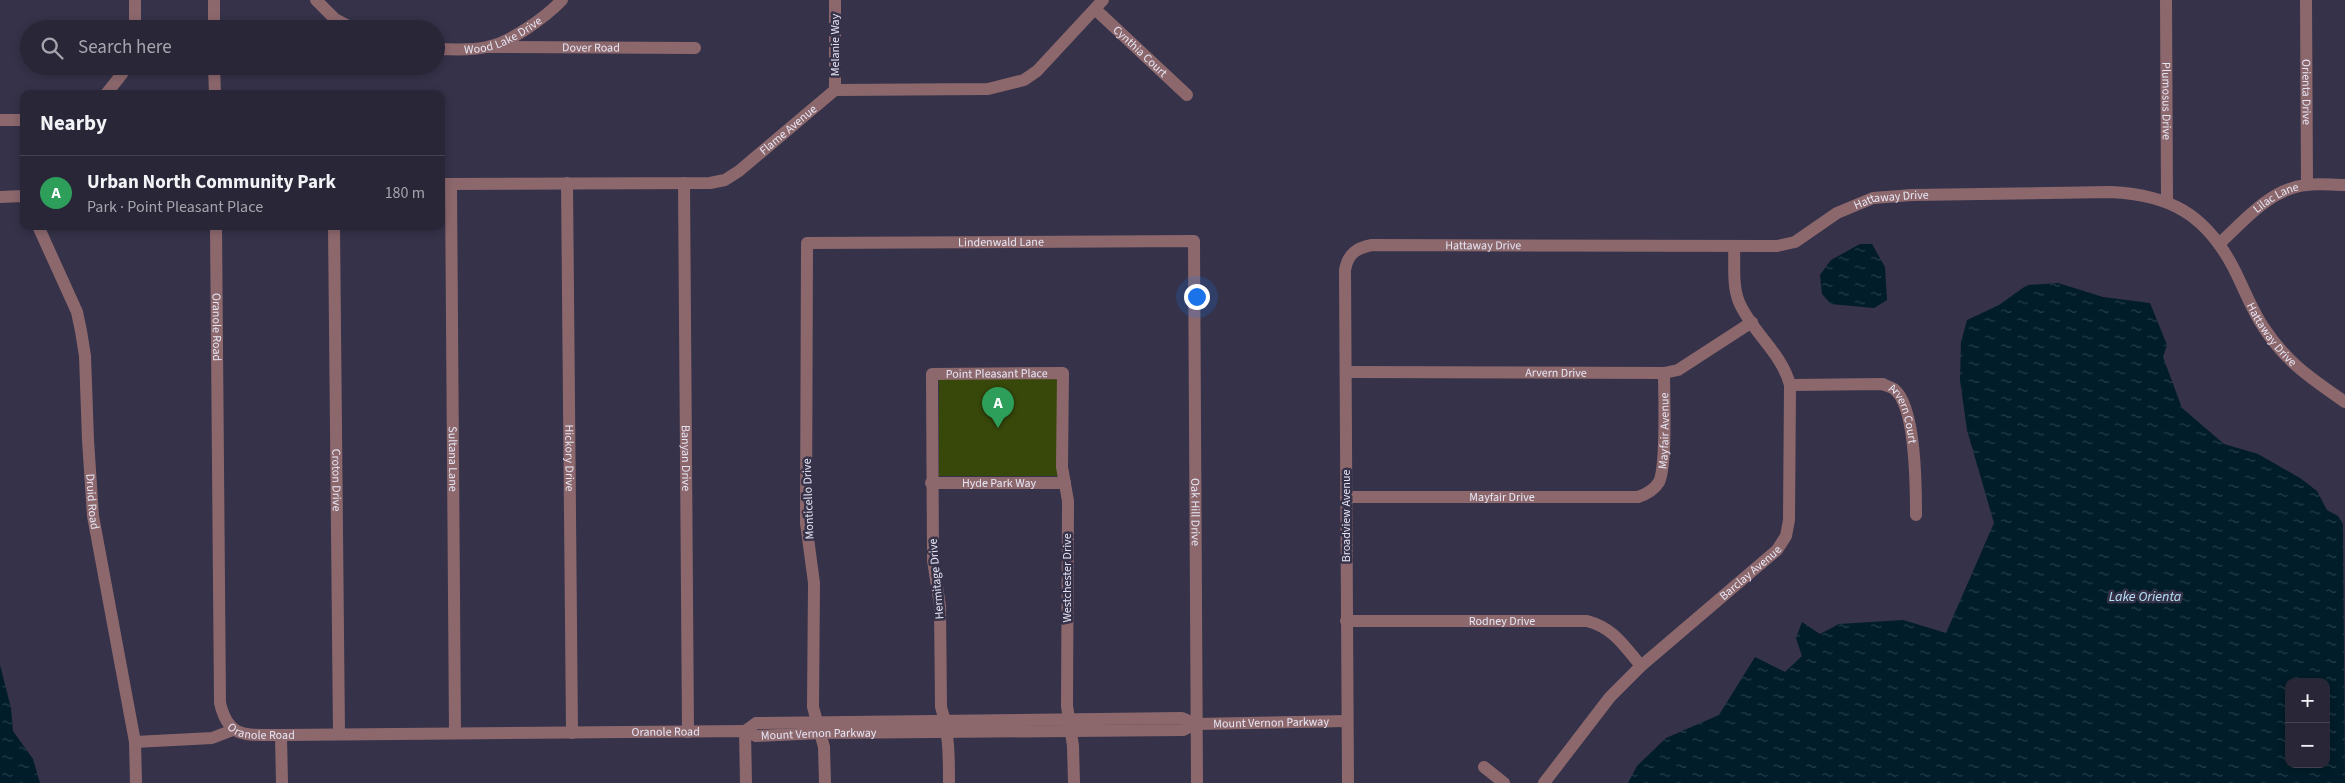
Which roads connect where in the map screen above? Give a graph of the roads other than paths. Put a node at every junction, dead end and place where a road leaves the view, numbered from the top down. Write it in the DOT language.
graph roads {
  1 [pos="135,0"];
  2 [pos="214,0"];
  3 [pos="316,0"];
  4 [pos="562,0"];
  5 [pos="835,0"];
  6 [pos="2166,0"];
  7 [pos="2306,0"];
  8 [pos="1099,4"];
  9 [pos="135,20"];
  10 [pos="214,20"];
  11 [pos="337,20"];
  12 [pos="489,47"];
  13 [pos="694,48"];
  14 [pos="445,49"];
  15 [pos="121,75"];
  16 [pos="214,75"];
  17 [pos="109,90"];
  18 [pos="215,90"];
  19 [pos="835,90"];
  20 [pos="1187,95"];
  21 [pos="0,120"];
  22 [pos="20,120"];
  23 [pos="567,183"];
  24 [pos="684,183"];
  25 [pos="446,184"];
  26 [pos="2307,184"];
  27 [pos="2345,185"];
  28 [pos="20,196"];
  29 [pos="0,197"];
  30 [pos="2167,202"];
  31 [pos="40,230"];
  32 [pos="216,230"];
  33 [pos="334,230"];
  34 [pos="1194,241"];
  35 [pos="807,243"];
  36 [pos="2220,244"];
  37 [pos="1734,247"];
  38 [pos="1352,252"];
  39 [pos="1752,322"];
  40 [pos="1346,372"];
  41 [pos="1063,373"];
  42 [pos="1664,373"];
  43 [pos="932,374"];
  44 [pos="1790,385"];
  45 [pos="2345,402"];
  46 [pos="931,483"];
  47 [pos="1065,484"];
  48 [pos="1655,488"];
  49 [pos="1346,496"];
  50 [pos="1916,515"];
  51 [pos="1346,621"];
  52 [pos="1641,666"];
  53 [pos="1346,721"];
  54 [pos="1196,724"];
  55 [pos="1071,725"];
  56 [pos="946,726"];
  57 [pos="820,727"];
  58 [pos="233,730"];
  59 [pos="746,731"];
  60 [pos="688,732"];
  61 [pos="455,733"];
  62 [pos="572,733"];
  63 [pos="339,734"];
  64 [pos="281,735"];
  65 [pos="135,742"];
  66 [pos="1484,767"];
  67 [pos="136,783"];
  68 [pos="282,783"];
  69 [pos="746,783"];
  70 [pos="825,783"];
  71 [pos="949,783"];
  72 [pos="1074,783"];
  73 [pos="1198,783"];
  74 [pos="1348,783"];
  75 [pos="1504,783"];
  76 [pos="1544,783"];
  1 -- 9 [label="street"];
  2 -- 10 [label="street"];
  3 -- 11 [label="street"];
  4 -- 12 [label="street, Wood Lake Drive"];
  5 -- 19 [label="street, Melanie Way"];
  6 -- 30 [label="street, Plumosus Drive"];
  7 -- 26 [label="street, Orienta Drive"];
  8 -- 19 [label="street"];
  8 -- 20 [label="street, Cynthia Court"];
  12 -- 13 [label="street, Dover Road"];
  12 -- 14 [label="street, Wood Lake Drive"];
  15 -- 17 [label="street"];
  16 -- 18 [label="street"];
  19 -- 24 [label="street, Flame Avenue"];
  21 -- 22 [label="street"];
  23 -- 24 [label="street, Flame Avenue"];
  23 -- 25 [label="street, Flame Avenue"];
  23 -- 62 [label="street, Hickory Drive"];
  24 -- 60 [label="street, Banyan Drive"];
  25 -- 61 [label="street, Sultana Lane"];
  26 -- 27 [label="street, Lilac Lane"];
  26 -- 36 [label="street, Lilac Lane"];
  28 -- 29 [label="street"];
  30 -- 36 [label="street, Hattaway Drive"];
  30 -- 37 [label="street, Hattaway Drive"];
  31 -- 65 [label="street, Druid Road"];
  32 -- 58 [label="street, Oranole Road"];
  33 -- 63 [label="street, Croton Drive"];
  34 -- 35 [label="street, Lindenwald Lane"];
  34 -- 54 [label="street, Oak Hill Drive"];
  35 -- 57 [label="street, Monticello Drive"];
  36 -- 45 [label="street, Hattaway Drive"];
  37 -- 38 [label="street, Hattaway Drive"];
  37 -- 39 [label="street, Barclay Avenue"];
  38 -- 40 [label="street, Broadview Avenue"];
  39 -- 42 [label="street, Arvern Drive"];
  39 -- 44 [label="street, Barclay Avenue"];
  40 -- 42 [label="street, Arvern Drive"];
  40 -- 49 [label="street, Broadview Avenue"];
  41 -- 43 [label="street, Point Pleasant Place"];
  41 -- 47 [label="street, Westchester Drive"];
  42 -- 48 [label="street, Mayfair Avenue"];
  43 -- 46 [label="street, Hermitage Drive"];
  44 -- 50 [label="street, Arvern Court"];
  44 -- 52 [label="street, Barclay Avenue"];
  46 -- 47 [label="street, Hyde Park Way"];
  46 -- 56 [label="street, Hermitage Drive"];
  47 -- 55 [label="street, Westchester Drive"];
  48 -- 49 [label="street, Mayfair Drive"];
  49 -- 51 [label="street, Broadview Avenue"];
  51 -- 52 [label="street, Rodney Drive"];
  51 -- 53 [label="street, Broadview Avenue"];
  52 -- 76 [label="street, Barclay Avenue"];
  53 -- 54 [label="street, Mount Vernon Parkway"];
  53 -- 74 [label="street, Broadview Avenue"];
  54 -- 55 [label="street, Mount Vernon Parkway"];
  54 -- 73 [label="street, Oak Hill Drive"];
  55 -- 56 [label="street, Mount Vernon Parkway"];
  55 -- 72 [label="street, Westchester Drive"];
  56 -- 57 [label="street, Mount Vernon Parkway"];
  56 -- 71 [label="street, Hermitage Drive"];
  57 -- 59 [label="street, Mount Vernon Parkway"];
  57 -- 70 [label="street, Monticello Drive"];
  58 -- 64 [label="street, Oranole Road"];
  58 -- 65 [label="street"];
  59 -- 60 [label="street, Oranole Road"];
  59 -- 69 [label="street"];
  60 -- 62 [label="street, Oranole Road"];
  61 -- 62 [label="street, Oranole Road"];
  61 -- 63 [label="street, Oranole Road"];
  63 -- 64 [label="street, Oranole Road"];
  64 -- 68 [label="street"];
  65 -- 67 [label="street, Druid Road"];
  66 -- 75 [label="street"];
}
